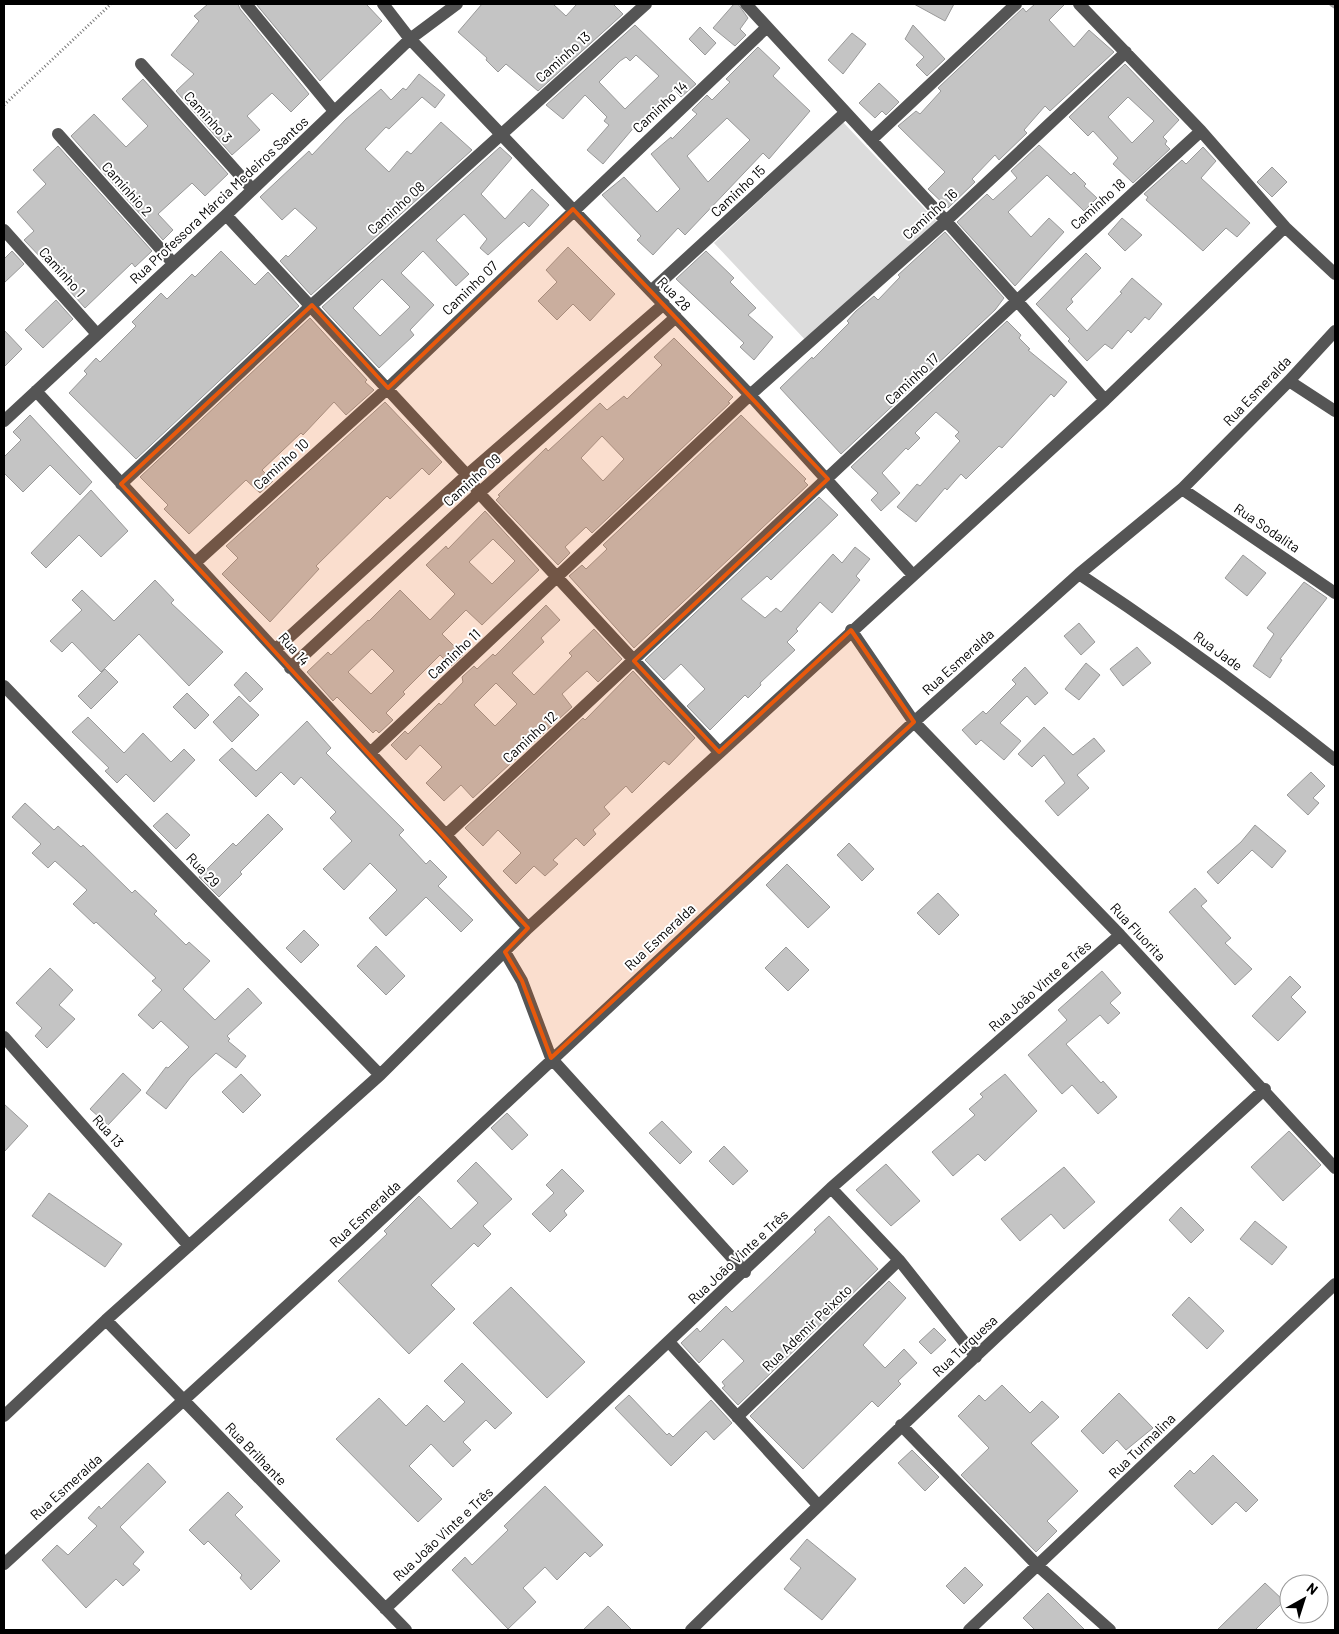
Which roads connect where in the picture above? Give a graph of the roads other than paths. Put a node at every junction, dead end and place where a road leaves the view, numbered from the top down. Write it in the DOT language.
graph roads {
  1 [pos="246,4"];
  2 [pos="383,4"];
  3 [pos="457,4"];
  4 [pos="646,4"];
  5 [pos="746,4"];
  6 [pos="1016,4"];
  7 [pos="1079,4"];
  8 [pos="767,27"];
  9 [pos="410,39"];
  10 [pos="1126,52"];
  11 [pos="141,64"];
  12 [pos="334,112"];
  13 [pos="845,113"];
  14 [pos="1201,131"];
  15 [pos="500,133"];
  16 [pos="58,134"];
  17 [pos="871,140"];
  18 [pos="252,189"];
  19 [pos="573,209"];
  20 [pos="226,215"];
  21 [pos="946,221"];
  22 [pos="1285,226"];
  23 [pos="4,230"];
  24 [pos="173,263"];
  25 [pos="1335,274"];
  26 [pos="651,291"];
  27 [pos="1016,300"];
  28 [pos="664,304"];
  29 [pos="312,305"];
  30 [pos="676,317"];
  31 [pos="1335,331"];
  32 [pos="97,334"];
  33 [pos="1289,381"];
  34 [pos="388,388"];
  35 [pos="36,391"];
  36 [pos="750,395"];
  37 [pos="1105,400"];
  38 [pos="1335,412"];
  39 [pos="4,421"];
  40 [pos="467,475"];
  41 [pos="828,479"];
  42 [pos="122,484"];
  43 [pos="1182,489"];
  44 [pos="479,493"];
  45 [pos="195,563"];
  46 [pos="912,574"];
  47 [pos="1079,574"];
  48 [pos="558,577"];
  49 [pos="1335,593"];
  50 [pos="851,630"];
  51 [pos="275,650"];
  52 [pos="634,660"];
  53 [pos="290,668"];
  54 [pos="4,686"];
  55 [pos="914,722"];
  56 [pos="719,752"];
  57 [pos="370,753"];
  58 [pos="1335,760"];
  59 [pos="446,834"];
  60 [pos="528,928"];
  61 [pos="1120,935"];
  62 [pos="505,952"];
  63 [pos="4,1037"];
  64 [pos="551,1058"];
  65 [pos="380,1075"];
  66 [pos="1265,1089"];
  67 [pos="1335,1168"];
  68 [pos="831,1188"];
  69 [pos="189,1246"];
  70 [pos="899,1260"];
  71 [pos="745,1272"];
  72 [pos="1335,1284"];
  73 [pos="106,1320"];
  74 [pos="669,1342"];
  75 [pos="976,1357"];
  76 [pos="184,1401"];
  77 [pos="4,1416"];
  78 [pos="737,1417"];
  79 [pos="901,1425"];
  80 [pos="818,1505"];
  81 [pos="4,1564"];
  82 [pos="1038,1566"];
  83 [pos="385,1609"];
  84 [pos="406,1630"];
  85 [pos="691,1630"];
  86 [pos="969,1630"];
  87 [pos="1110,1630"];
  1 -- 12 [label="street"];
  2 -- 9 [label="street, Rua 28"];
  3 -- 9 [label="street, Rua Professora Márcia Medeiros Santos"];
  4 -- 15 [label="street, Caminho 13"];
  5 -- 8 [label="street"];
  6 -- 17 [label="street"];
  7 -- 10 [label="street"];
  8 -- 13 [label="street"];
  8 -- 19 [label="street, Caminho 14"];
  9 -- 12 [label="street, Rua Professora Márcia Medeiros Santos"];
  9 -- 15 [label="street, Rua 28"];
  10 -- 14 [label="street"];
  10 -- 21 [label="street, Caminho 16"];
  11 -- 18 [label="street, Caminho 3"];
  12 -- 18 [label="street, Rua Professora Márcia Medeiros Santos"];
  13 -- 17 [label="street"];
  13 -- 26 [label="street, Caminho 15"];
  14 -- 22 [label="street"];
  14 -- 27 [label="street, Caminho 18"];
  15 -- 19 [label="street, Rua 28"];
  15 -- 29 [label="street, Caminho 08"];
  16 -- 24 [label="street, Caminhio 2"];
  17 -- 21 [label="street"];
  18 -- 20 [label="street, Rua Professora Márcia Medeiros Santos"];
  19 -- 26 [label="street, Rua 28"];
  19 -- 34 [label="street, Caminho 07"];
  20 -- 24 [label="street, Rua Professora Márcia Medeiros Santos"];
  20 -- 29 [label="street"];
  21 -- 27 [label="street"];
  21 -- 36 [label="street, Caminho 16"];
  22 -- 25 [label="street"];
  22 -- 37 [label="street"];
  23 -- 32 [label="street, Caminho 1"];
  24 -- 32 [label="street, Rua Professora Márcia Medeiros Santos"];
  26 -- 28 [label="street, Rua 28"];
  27 -- 37 [label="street"];
  27 -- 41 [label="street, Caminho 17"];
  28 -- 30 [label="street, Rua 28"];
  28 -- 40 [label="street, Caminho 09"];
  29 -- 34 [label="street"];
  29 -- 42 [label="street"];
  30 -- 36 [label="street, Rua 28"];
  30 -- 44 [label="street, Caminho 09"];
  31 -- 33 [label="street, Rua Esmeralda"];
  32 -- 35 [label="street, Rua Professora Márcia Medeiros Santos"];
  33 -- 38 [label="street"];
  33 -- 43 [label="street, Rua Esmeralda"];
  34 -- 40 [label="street"];
  34 -- 45 [label="street, Caminho 10"];
  35 -- 39 [label="street, Rua Professora Márcia Medeiros Santos"];
  35 -- 42 [label="street, Rua 14"];
  36 -- 41 [label="street, Rua 28"];
  36 -- 48 [label="street, Caminho 16"];
  37 -- 46 [label="street"];
  40 -- 44 [label="street"];
  40 -- 51 [label="street, Caminho 09"];
  41 -- 46 [label="street, Rua 28"];
  41 -- 52 [label="street, Caminho 17"];
  42 -- 45 [label="street, Rua 14"];
  43 -- 47 [label="street, Rua Esmeralda"];
  43 -- 49 [label="street, Rua Sodalita"];
  44 -- 48 [label="street"];
  44 -- 53 [label="street, Caminho 09"];
  45 -- 51 [label="street, Rua 14"];
  46 -- 50 [label="street"];
  47 -- 55 [label="street, Rua Esmeralda"];
  47 -- 58 [label="street, Rua Jade"];
  48 -- 52 [label="street"];
  48 -- 57 [label="street, Caminho 11"];
  50 -- 55 [label="street, Rua Fluorita"];
  50 -- 56 [label="street"];
  51 -- 53 [label="street, Rua 14"];
  52 -- 56 [label="street"];
  52 -- 59 [label="street, Caminho 12"];
  53 -- 57 [label="street, Rua 14"];
  54 -- 65 [label="street, Rua 29"];
  55 -- 61 [label="street, Rua Fluorita"];
  55 -- 64 [label="street, Rua Esmeralda"];
  56 -- 60 [label="street"];
  57 -- 59 [label="street, Rua 14"];
  59 -- 60 [label="street, Rua 14"];
  60 -- 62 [label="street"];
  61 -- 66 [label="street, Rua Fluorita"];
  61 -- 68 [label="street, Rua João Vinte e Três"];
  62 -- 64 [label="street"];
  62 -- 65 [label="street"];
  63 -- 69 [label="street, Rua 13"];
  64 -- 71 [label="street"];
  64 -- 76 [label="street, Rua Esmeralda"];
  65 -- 69 [label="street"];
  66 -- 67 [label="street, Rua Fluorita"];
  66 -- 75 [label="street, Rua Turquesa"];
  68 -- 70 [label="street"];
  68 -- 71 [label="street, Rua João Vinte e Três"];
  69 -- 73 [label="street"];
  70 -- 75 [label="street"];
  70 -- 78 [label="street, Rua Ademir Peixoto"];
  71 -- 74 [label="street, Rua João Vinte e Três"];
  72 -- 82 [label="street, Rua Turmalina"];
  73 -- 76 [label="street, Rua Brilhante"];
  73 -- 77 [label="street"];
  74 -- 78 [label="street"];
  74 -- 83 [label="street, Rua João Vinte e Três"];
  75 -- 79 [label="street, Rua Turquesa"];
  76 -- 81 [label="street, Rua Esmeralda"];
  76 -- 83 [label="street, Rua Brilhante"];
  78 -- 80 [label="street"];
  79 -- 80 [label="street, Rua Turquesa"];
  79 -- 82 [label="street"];
  80 -- 85 [label="street, Rua Turquesa"];
  82 -- 86 [label="street, Rua Turmalina"];
  82 -- 87 [label="street"];
  83 -- 84 [label="street, Rua Brilhante"];
}
